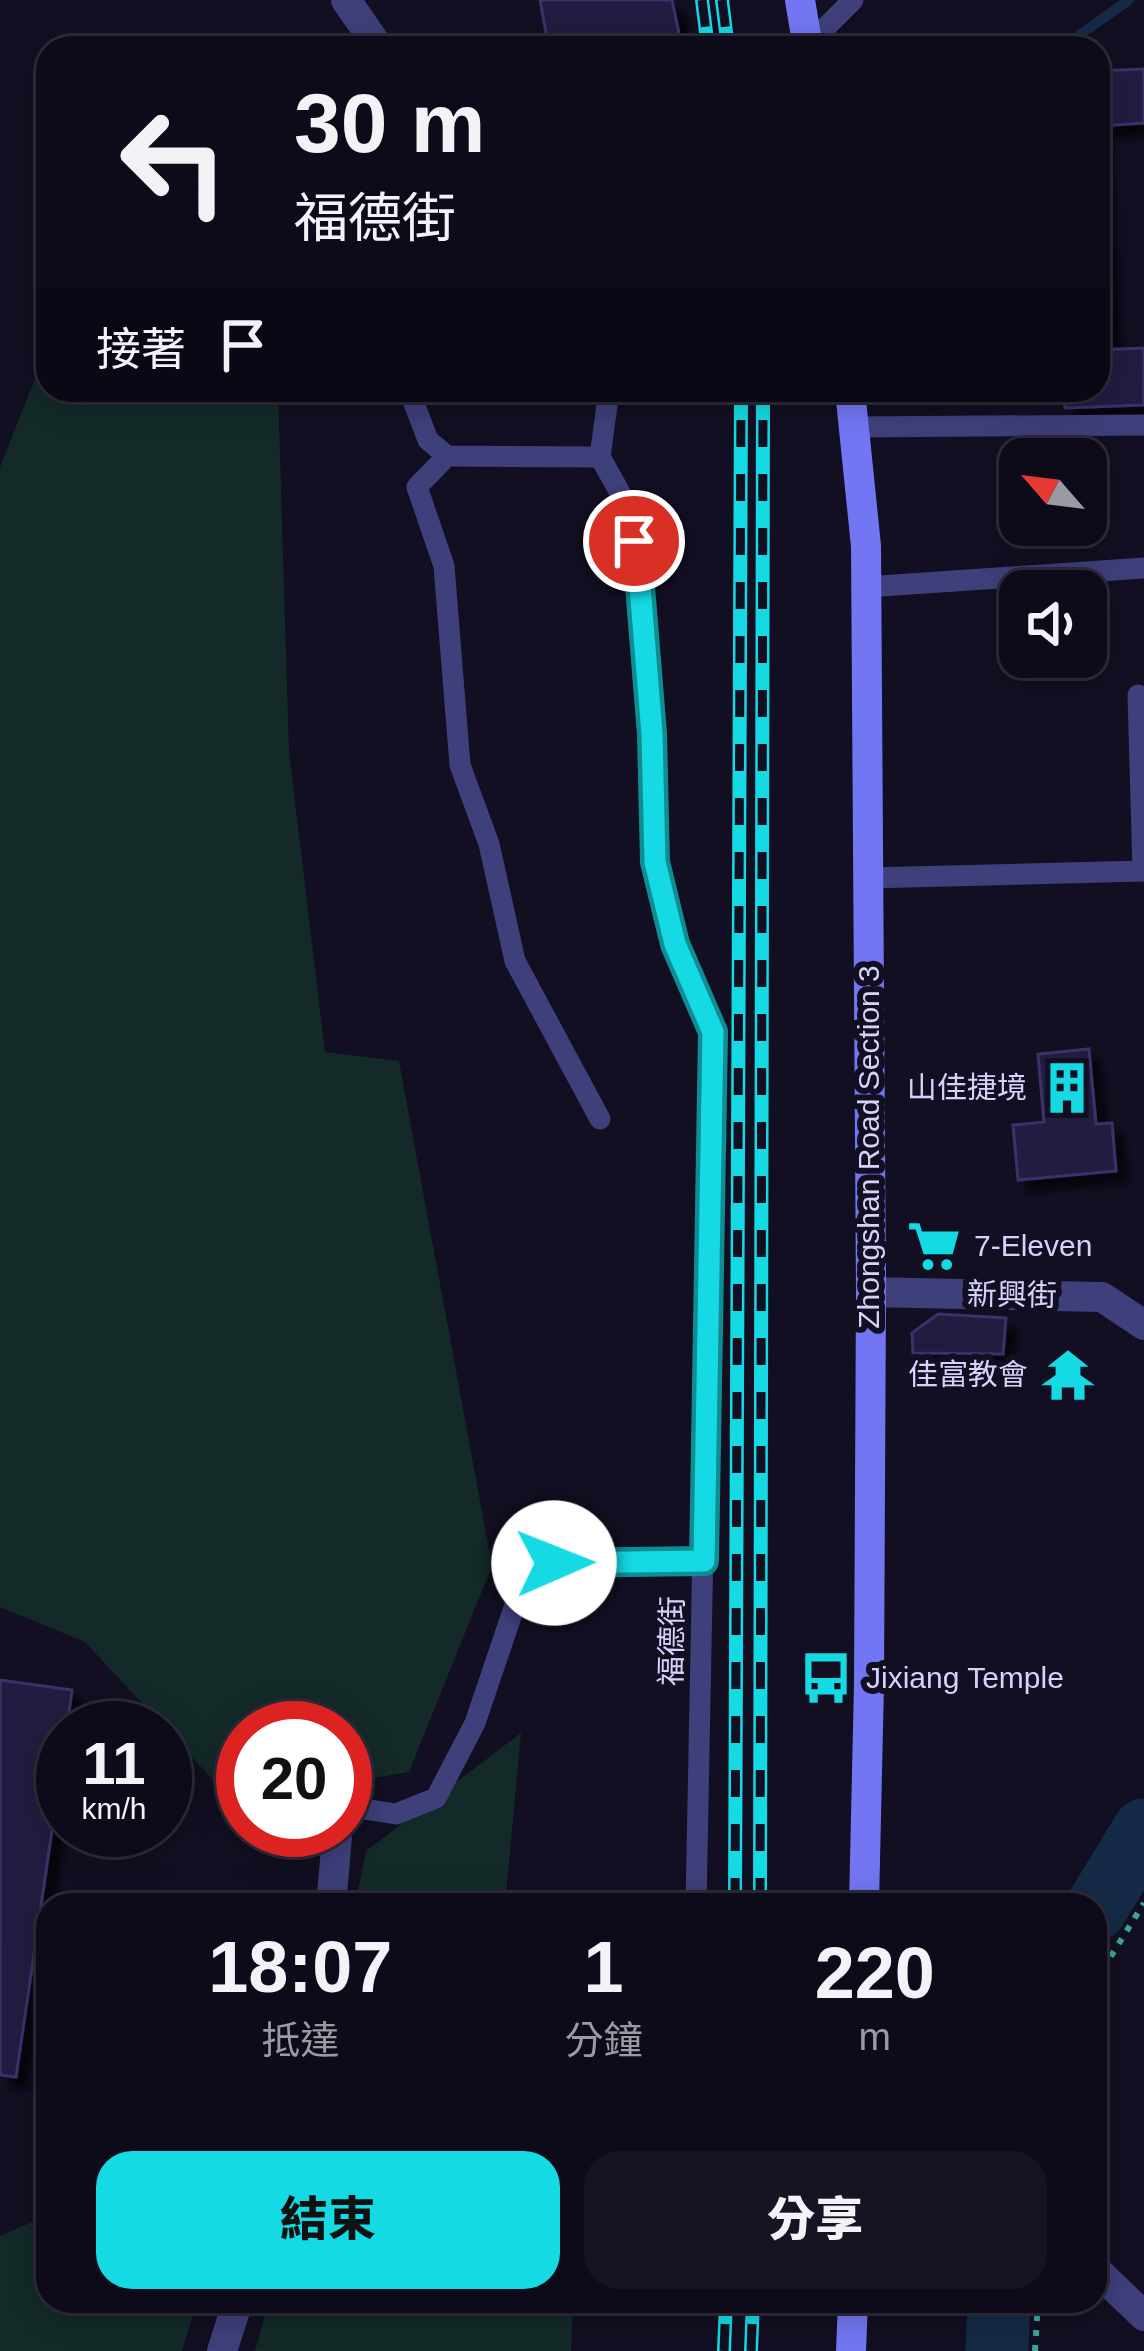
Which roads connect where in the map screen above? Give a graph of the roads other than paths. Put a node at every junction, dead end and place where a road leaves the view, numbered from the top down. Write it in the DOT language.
graph roads {
  1 [pos="346,0"];
  2 [pos="800,0"];
  3 [pos="853,0"];
  4 [pos="371,36"];
  5 [pos="805,36"];
  6 [pos="818,36"];
  7 [pos="414,402"];
  8 [pos="607,402"];
  9 [pos="851,402"];
  10 [pos="1144,424"];
  11 [pos="854,427"];
  12 [pos="447,456"];
  13 [pos="600,457"];
  14 [pos="1144,568"];
  15 [pos="866,587"];
  16 [pos="1138,695"];
  17 [pos="868,878"];
  18 [pos="600,1119"];
  19 [pos="871,1292"];
  20 [pos="1144,1324"];
  21 [pos="704,1561"];
  22 [pos="372,1810"];
  23 [pos="336,1857"];
  24 [pos="332,1893"];
  25 [pos="696,1893"];
  26 [pos="864,1893"];
  27 [pos="1107,2281"];
  28 [pos="234,2313"];
  29 [pos="853,2313"];
  30 [pos="1144,2316"];
  31 [pos="222,2351"];
  32 [pos="851,2351"];
  1 -- 4 [label="street"];
  2 -- 5 [label="main road"];
  3 -- 6 [label="lane"];
  7 -- 12 [label="lane"];
  8 -- 13 [label="lane"];
  9 -- 11 [label="main road, Zhongshan Road Section 3"];
  10 -- 11 [label="lane"];
  11 -- 15 [label="main road, Zhongshan Road Section 3"];
  12 -- 13 [label="lane"];
  12 -- 18 [label="lane"];
  13 -- 21 [label="lane, 福德街"];
  14 -- 15 [label="lane"];
  15 -- 17 [label="main road, Zhongshan Road Section 3"];
  16 -- 17 [label="lane"];
  17 -- 19 [label="main road, Zhongshan Road Section 3"];
  19 -- 20 [label="street, 新興街"];
  19 -- 26 [label="main road, Zhongshan Road Section 3"];
  21 -- 22 [label="lane"];
  21 -- 25 [label="lane, 福德街"];
  23 -- 24 [label="street"];
  27 -- 30 [label="street"];
  28 -- 31 [label="street"];
  29 -- 32 [label="main road"];
}
